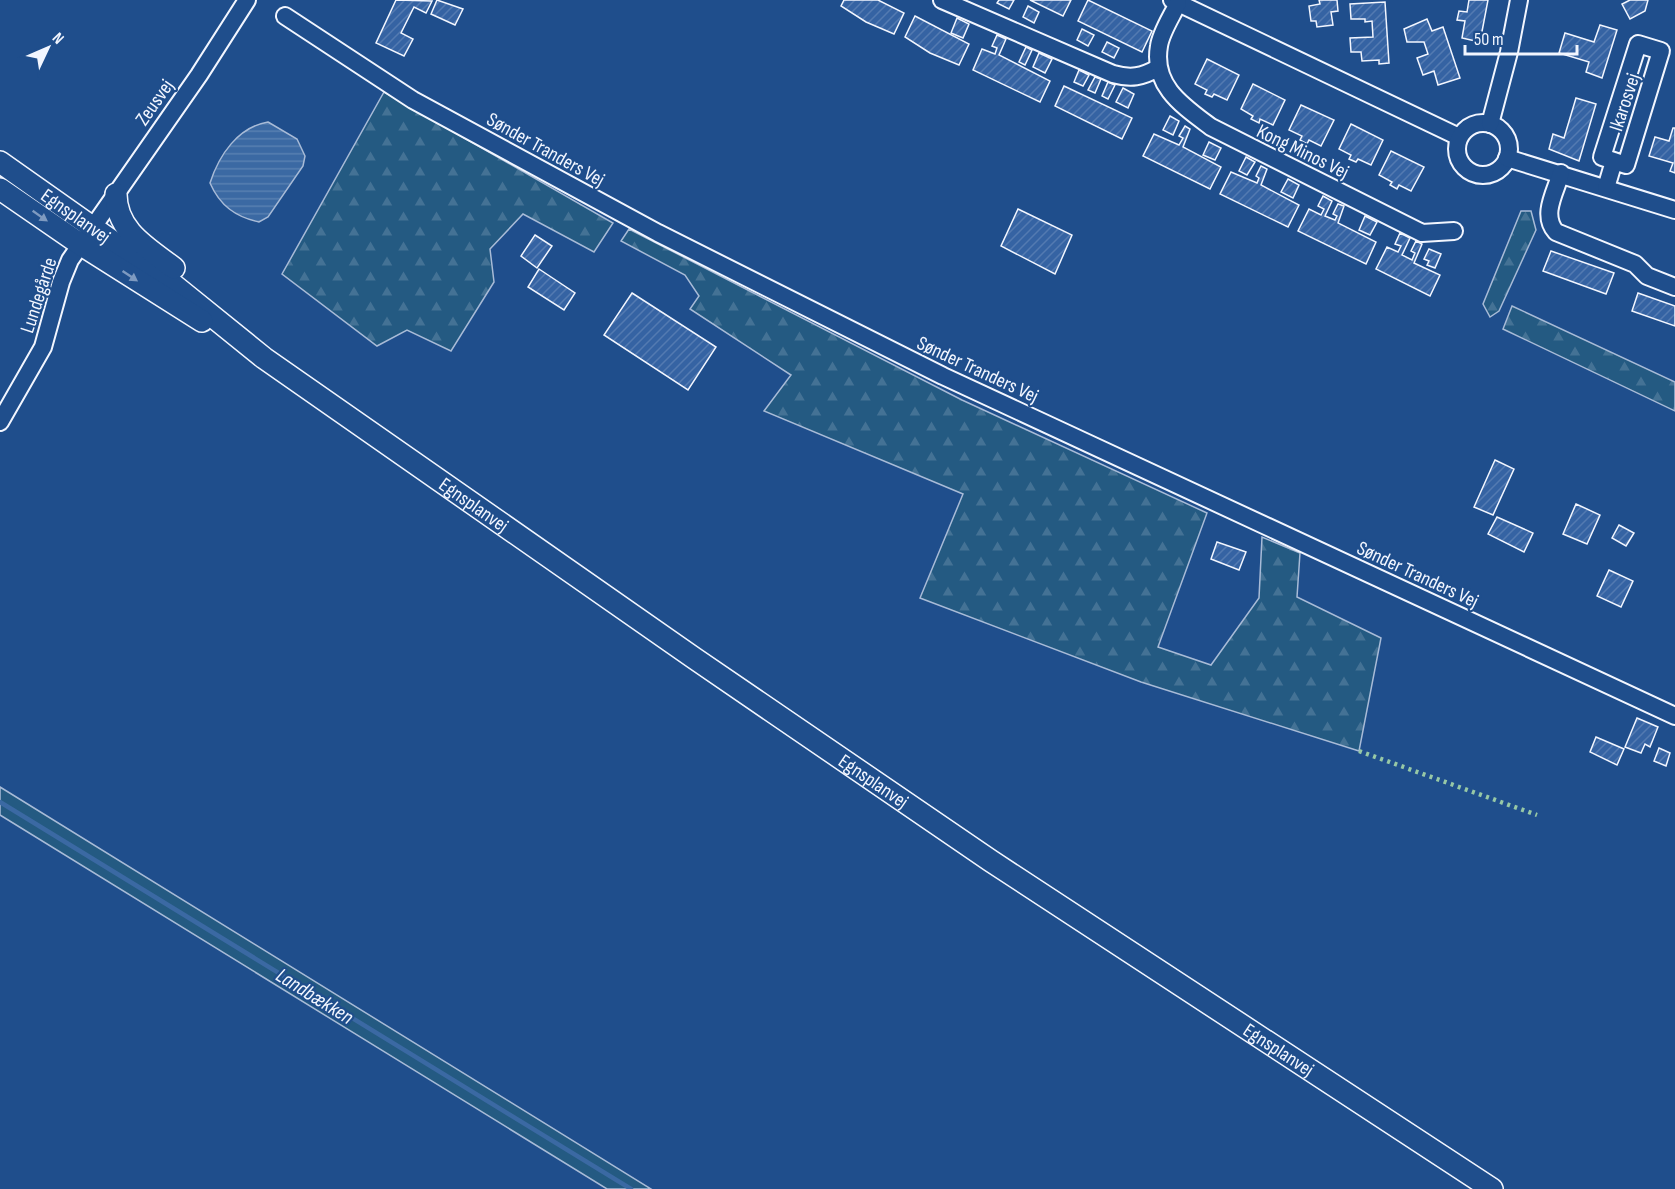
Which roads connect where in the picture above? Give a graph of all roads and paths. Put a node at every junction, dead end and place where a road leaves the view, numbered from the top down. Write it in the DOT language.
graph roads {
  1 [pos="247,0"];
  2 [pos="942,0"];
  3 [pos="1519,0"];
  4 [pos="1175,2"];
  5 [pos="285,16"];
  6 [pos="1158,68"];
  7 [pos="1490,124"];
  8 [pos="1459,137"];
  9 [pos="1507,158"];
  10 [pos="1614,161"];
  11 [pos="0,162"];
  12 [pos="1561,173"];
  13 [pos="1606,188"];
  14 [pos="0,189"];
  15 [pos="116,194"];
  16 [pos="1675,210"];
  17 [pos="93,226"];
  18 [pos="1454,231"];
  19 [pos="80,244"];
  20 [pos="1675,287"];
  21 [pos="264,358"];
  22 [pos="0,422"];
  23 [pos="363,427"];
  24 [pos="1675,716"];
  25 [pos="1492,1189"];
  1 -- 15 [label="street, Zeusvej"];
  2 -- 6 [label="street"];
  3 -- 7 [label="street"];
  4 -- 6 [label="street"];
  4 -- 8 [label="street"];
  5 -- 24 [label="street, Sønder Tranders Vej"];
  6 -- 18 [label="street, Kong Minos Vej"];
  7 -- 8 [label="street"];
  7 -- 9 [label="street"];
  8 -- 9 [label="street"];
  9 -- 12 [label="street"];
  10 -- 10 [label="street, Ikarosvej"];
  10 -- 13 [label="street"];
  11 -- 17 [label="main road, Egnsplanvej"];
  12 -- 13 [label="street"];
  12 -- 20 [label="street"];
  13 -- 16 [label="street"];
  14 -- 19 [label="main road, Egnsplanvej, one-way"];
  15 -- 17 [label="street, Zeusvej"];
  15 -- 23 [label="main road"];
  17 -- 19 [label="street, Lundegårde"];
  17 -- 21 [label="main road, Egnsplanvej"];
  19 -- 21 [label="main road, Egnsplanvej, one-way"];
  19 -- 22 [label="street, Lundegårde"];
  21 -- 23 [label="main road, Egnsplanvej"];
  23 -- 25 [label="main road, Egnsplanvej"];
}
